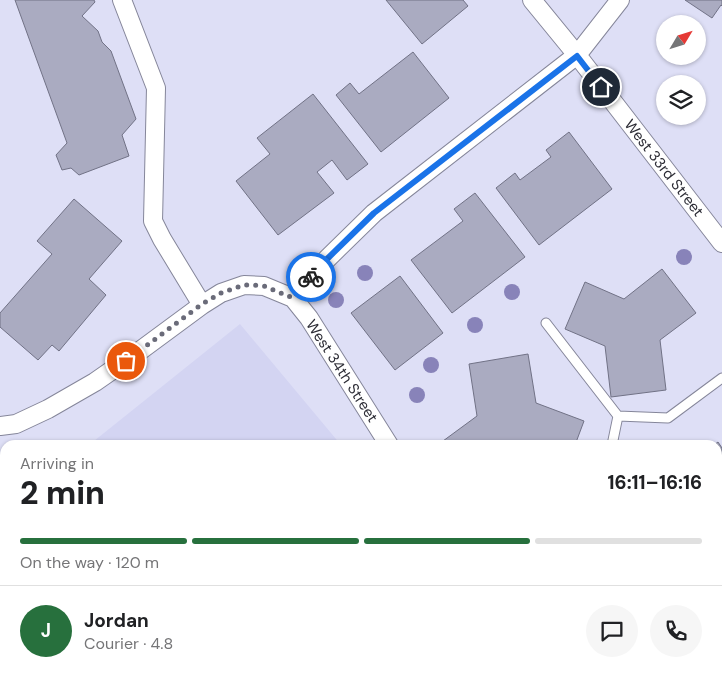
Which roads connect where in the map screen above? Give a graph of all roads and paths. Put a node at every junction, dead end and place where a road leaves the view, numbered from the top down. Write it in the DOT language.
graph roads {
  1 [pos="122,0"];
  2 [pos="532,0"];
  3 [pos="620,0"];
  4 [pos="577,56"];
  5 [pos="722,242"];
  6 [pos="293,298"];
  7 [pos="202,304"];
  8 [pos="546,323"];
  9 [pos="722,378"];
  10 [pos="618,416"];
  11 [pos="0,426"];
  12 [pos="386,440"];
  13 [pos="613,440"];
  1 -- 7 [label="street"];
  2 -- 4 [label="street, West 33rd Street"];
  3 -- 4 [label="street"];
  4 -- 5 [label="street, West 33rd Street"];
  4 -- 6 [label="street"];
  6 -- 7 [label="street"];
  6 -- 12 [label="street, West 34th Street"];
  7 -- 11 [label="street"];
  8 -- 10 [label="lane"];
  9 -- 10 [label="lane"];
  10 -- 13 [label="lane"];
}
